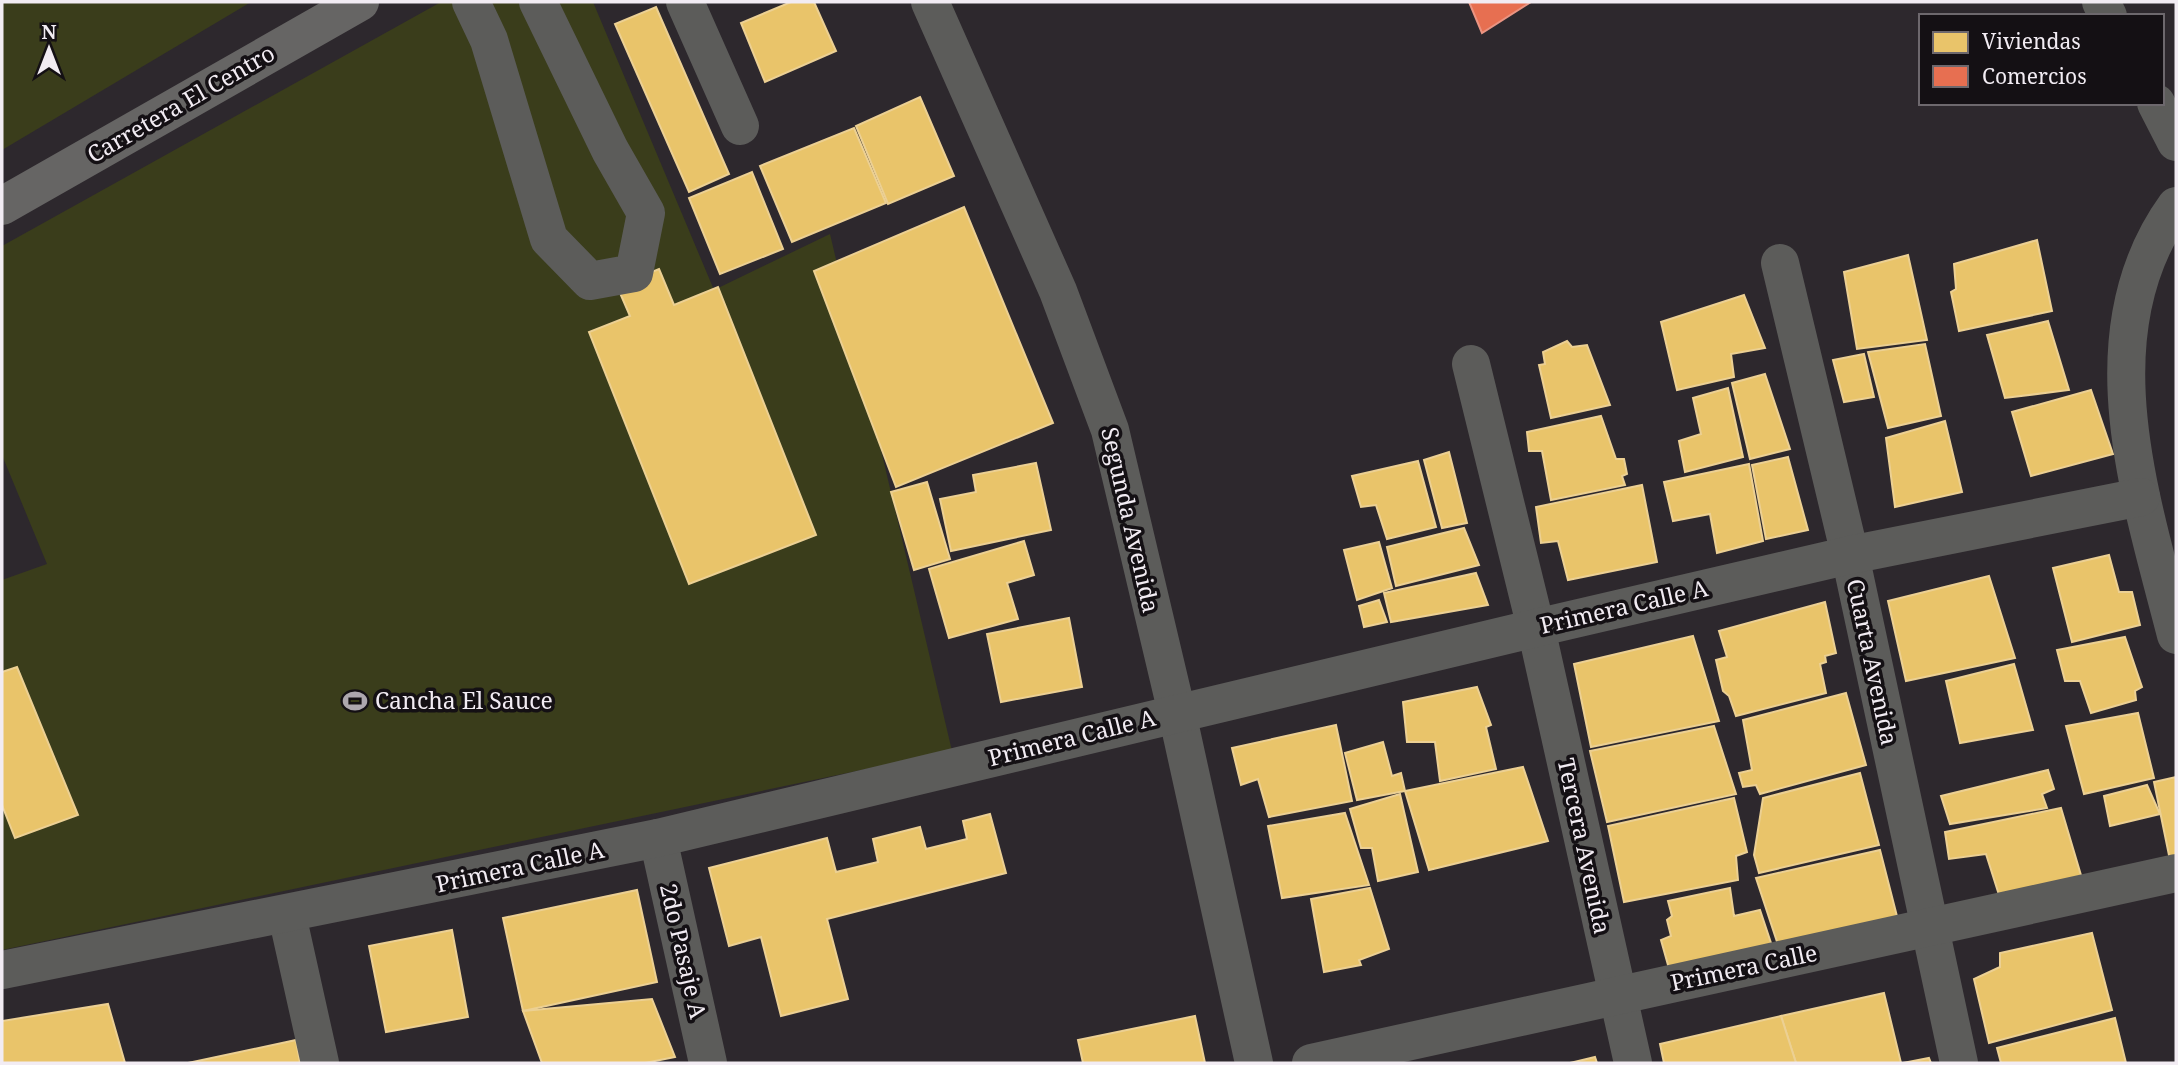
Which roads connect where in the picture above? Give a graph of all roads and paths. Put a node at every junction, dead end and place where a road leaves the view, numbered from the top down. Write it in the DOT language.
graph roads {
  1 [pos="359,2"];
  2 [pos="471,2"];
  3 [pos="538,2"];
  4 [pos="685,2"];
  5 [pos="930,2"];
  6 [pos="2156,105"];
  7 [pos="740,126"];
  8 [pos="2176,142"];
  9 [pos="2,206"];
  10 [pos="2176,206"];
  11 [pos="1780,263"];
  12 [pos="1471,364"];
  13 [pos="2141,497"];
  14 [pos="1850,555"];
  15 [pos="1535,628"];
  16 [pos="2176,635"];
  17 [pos="1177,713"];
  18 [pos="657,838"];
  19 [pos="2176,873"];
  20 [pos="286,915"];
  21 [pos="1928,928"];
  22 [pos="2,970"];
  23 [pos="1617,996"];
  24 [pos="320,1063"];
  25 [pos="708,1063"];
  26 [pos="1254,1063"];
  27 [pos="1311,1063"];
  28 [pos="1633,1063"];
  29 [pos="1959,1063"];
  1 -- 9 [label="main road, Carretera El Centro"];
  2 -- 3 [label="street"];
  4 -- 7 [label="street"];
  5 -- 17 [label="street, Segunda Avenida"];
  6 -- 8 [label="street"];
  10 -- 13 [label="street"];
  11 -- 14 [label="street, Cuarta Avenida"];
  12 -- 15 [label="street, Tercera Avenida"];
  13 -- 14 [label="street, Primera Calle A"];
  13 -- 16 [label="street"];
  14 -- 15 [label="street, Primera Calle A"];
  14 -- 21 [label="street, Cuarta Avenida"];
  15 -- 17 [label="street, Primera Calle A"];
  15 -- 23 [label="street, Tercera Avenida"];
  17 -- 18 [label="street, Primera Calle A"];
  17 -- 26 [label="street, Segunda Avenida"];
  18 -- 20 [label="street, Primera Calle A"];
  18 -- 25 [label="street, 2do Pasaje A"];
  19 -- 21 [label="street, Primera Calle"];
  20 -- 22 [label="street, Primera Calle A"];
  20 -- 24 [label="street"];
  21 -- 23 [label="street, Primera Calle"];
  21 -- 29 [label="street, Cuarta Avenida"];
  23 -- 27 [label="street, Primera Calle"];
  23 -- 28 [label="street, Tercera Avenida"];
}
